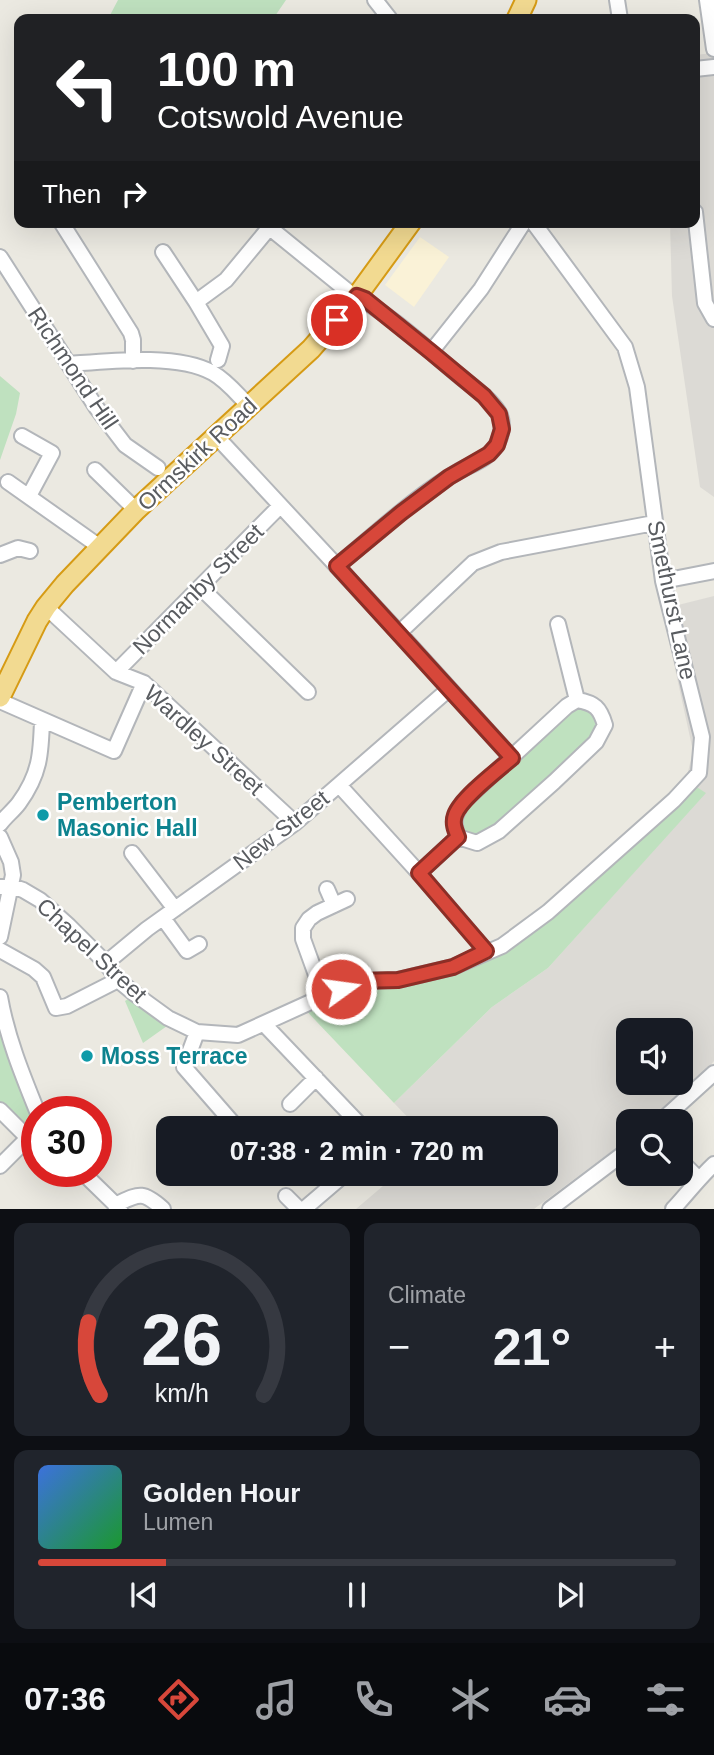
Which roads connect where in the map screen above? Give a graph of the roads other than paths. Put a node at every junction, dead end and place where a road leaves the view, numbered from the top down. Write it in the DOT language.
graph roads {
  1 [pos="375,0"];
  2 [pos="707,0"];
  3 [pos="386,14"];
  4 [pos="714,49"];
  5 [pos="65,228"];
  6 [pos="269,228"];
  7 [pos="275,228"];
  8 [pos="407,228"];
  9 [pos="520,228"];
  10 [pos="537,228"];
  11 [pos="697,228"];
  12 [pos="163,252"];
  13 [pos="0,257"];
  14 [pos="357,296"];
  15 [pos="196,302"];
  16 [pos="714,319"];
  17 [pos="431,352"];
  18 [pos="218,360"];
  19 [pos="133,361"];
  20 [pos="69,364"];
  21 [pos="248,405"];
  22 [pos="22,436"];
  23 [pos="216,436"];
  24 [pos="158,468"];
  25 [pos="94,470"];
  26 [pos="8,482"];
  27 [pos="29,496"];
  28 [pos="280,506"];
  29 [pos="136,510"];
  30 [pos="654,523"];
  31 [pos="100,547"];
  32 [pos="30,551"];
  33 [pos="0,555"];
  34 [pos="337,566"];
  35 [pos="714,571"];
  36 [pos="663,581"];
  37 [pos="200,587"];
  38 [pos="46,607"];
  39 [pos="558,624"];
  40 [pos="399,633"];
  41 [pos="116,672"];
  42 [pos="144,683"];
  43 [pos="449,689"];
  44 [pos="308,692"];
  45 [pos="0,699"];
  46 [pos="577,700"];
  47 [pos="42,720"];
  48 [pos="512,758"];
  49 [pos="339,785"];
  50 [pos="295,823"];
  51 [pos="0,824"];
  52 [pos="0,837"];
  53 [pos="458,837"];
  54 [pos="132,853"];
  55 [pos="419,873"];
  56 [pos="5,887"];
  57 [pos="327,889"];
  58 [pos="169,914"];
  59 [pos="0,937"];
  60 [pos="199,944"];
  61 [pos="0,950"];
  62 [pos="486,951"];
  63 [pos="106,963"];
  64 [pos="118,980"];
  65 [pos="0,997"];
  66 [pos="324,997"];
  67 [pos="264,1024"];
  68 [pos="197,1032"];
  69 [pos="714,1073"];
  70 [pos="316,1078"];
  71 [pos="31,1096"];
  72 [pos="290,1104"];
  73 [pos="674,1109"];
  74 [pos="0,1110"];
  75 [pos="227,1116"];
  76 [pos="353,1116"];
  77 [pos="21,1126"];
  78 [pos="21,1145"];
  79 [pos="616,1159"];
  80 [pos="714,1164"];
  81 [pos="0,1166"];
  82 [pos="693,1173"];
  83 [pos="698,1178"];
  84 [pos="330,1186"];
  85 [pos="97,1187"];
  86 [pos="286,1196"];
  87 [pos="117,1207"];
  88 [pos="163,1209"];
  89 [pos="302,1209"];
  90 [pos="550,1209"];
  91 [pos="673,1209"];
  1 -- 3 [label="street"];
  2 -- 4 [label="street"];
  5 -- 19 [label="street"];
  6 -- 15 [label="street"];
  7 -- 14 [label="street"];
  8 -- 14 [label="highway, Ormskirk Road"];
  9 -- 17 [label="street"];
  10 -- 30 [label="street, Smethurst Lane"];
  11 -- 16 [label="street"];
  12 -- 15 [label="street"];
  13 -- 20 [label="street, Richmond Hill"];
  14 -- 17 [label="street"];
  14 -- 21 [label="highway, Ormskirk Road"];
  15 -- 18 [label="street"];
  17 -- 34 [label="street"];
  19 -- 20 [label="street"];
  19 -- 21 [label="street"];
  20 -- 24 [label="street, Richmond Hill"];
  21 -- 23 [label="highway, Ormskirk Road"];
  22 -- 27 [label="street"];
  23 -- 28 [label="street"];
  23 -- 29 [label="highway, Ormskirk Road"];
  25 -- 29 [label="street"];
  26 -- 27 [label="street"];
  27 -- 31 [label="street"];
  28 -- 34 [label="street"];
  28 -- 37 [label="street, Normanby Street"];
  29 -- 31 [label="highway, Ormskirk Road"];
  30 -- 36 [label="street, Smethurst Lane"];
  30 -- 40 [label="street"];
  31 -- 38 [label="highway, Ormskirk Road"];
  32 -- 33 [label="street"];
  34 -- 40 [label="street"];
  35 -- 36 [label="street"];
  36 -- 62 [label="street, Smethurst Lane"];
  37 -- 41 [label="street, Normanby Street"];
  37 -- 44 [label="street"];
  38 -- 41 [label="street, Wardley Street"];
  38 -- 45 [label="highway, Ormskirk Road"];
  39 -- 46 [label="street"];
  40 -- 43 [label="street"];
  41 -- 42 [label="street, Wardley Street"];
  42 -- 47 [label="street"];
  42 -- 50 [label="street, Wardley Street"];
  43 -- 48 [label="street"];
  43 -- 49 [label="street, New Street"];
  45 -- 47 [label="street"];
  46 -- 48 [label="street"];
  46 -- 53 [label="street"];
  47 -- 51 [label="street"];
  48 -- 53 [label="street"];
  49 -- 50 [label="street, New Street"];
  49 -- 55 [label="street"];
  50 -- 58 [label="street, New Street"];
  52 -- 56 [label="street"];
  53 -- 55 [label="street"];
  54 -- 58 [label="street"];
  55 -- 62 [label="street"];
  56 -- 59 [label="street"];
  56 -- 63 [label="street, Chapel Street"];
  57 -- 66 [label="street"];
  58 -- 60 [label="street"];
  58 -- 63 [label="street, New Street"];
  61 -- 64 [label="street"];
  62 -- 66 [label="street, Chapel Street"];
  63 -- 64 [label="street, Chapel Street"];
  64 -- 68 [label="street, Chapel Street"];
  65 -- 71 [label="street"];
  66 -- 67 [label="street, Chapel Street"];
  67 -- 68 [label="street, Chapel Street"];
  67 -- 70 [label="street"];
  68 -- 75 [label="street"];
  69 -- 73 [label="street"];
  70 -- 72 [label="street"];
  70 -- 76 [label="street"];
  74 -- 77 [label="street"];
  78 -- 81 [label="street"];
  79 -- 90 [label="street"];
  80 -- 83 [label="street"];
  82 -- 83 [label="street"];
  83 -- 91 [label="street"];
  84 -- 89 [label="street"];
  85 -- 87 [label="street"];
  86 -- 89 [label="street"];
  87 -- 88 [label="street"];
}
